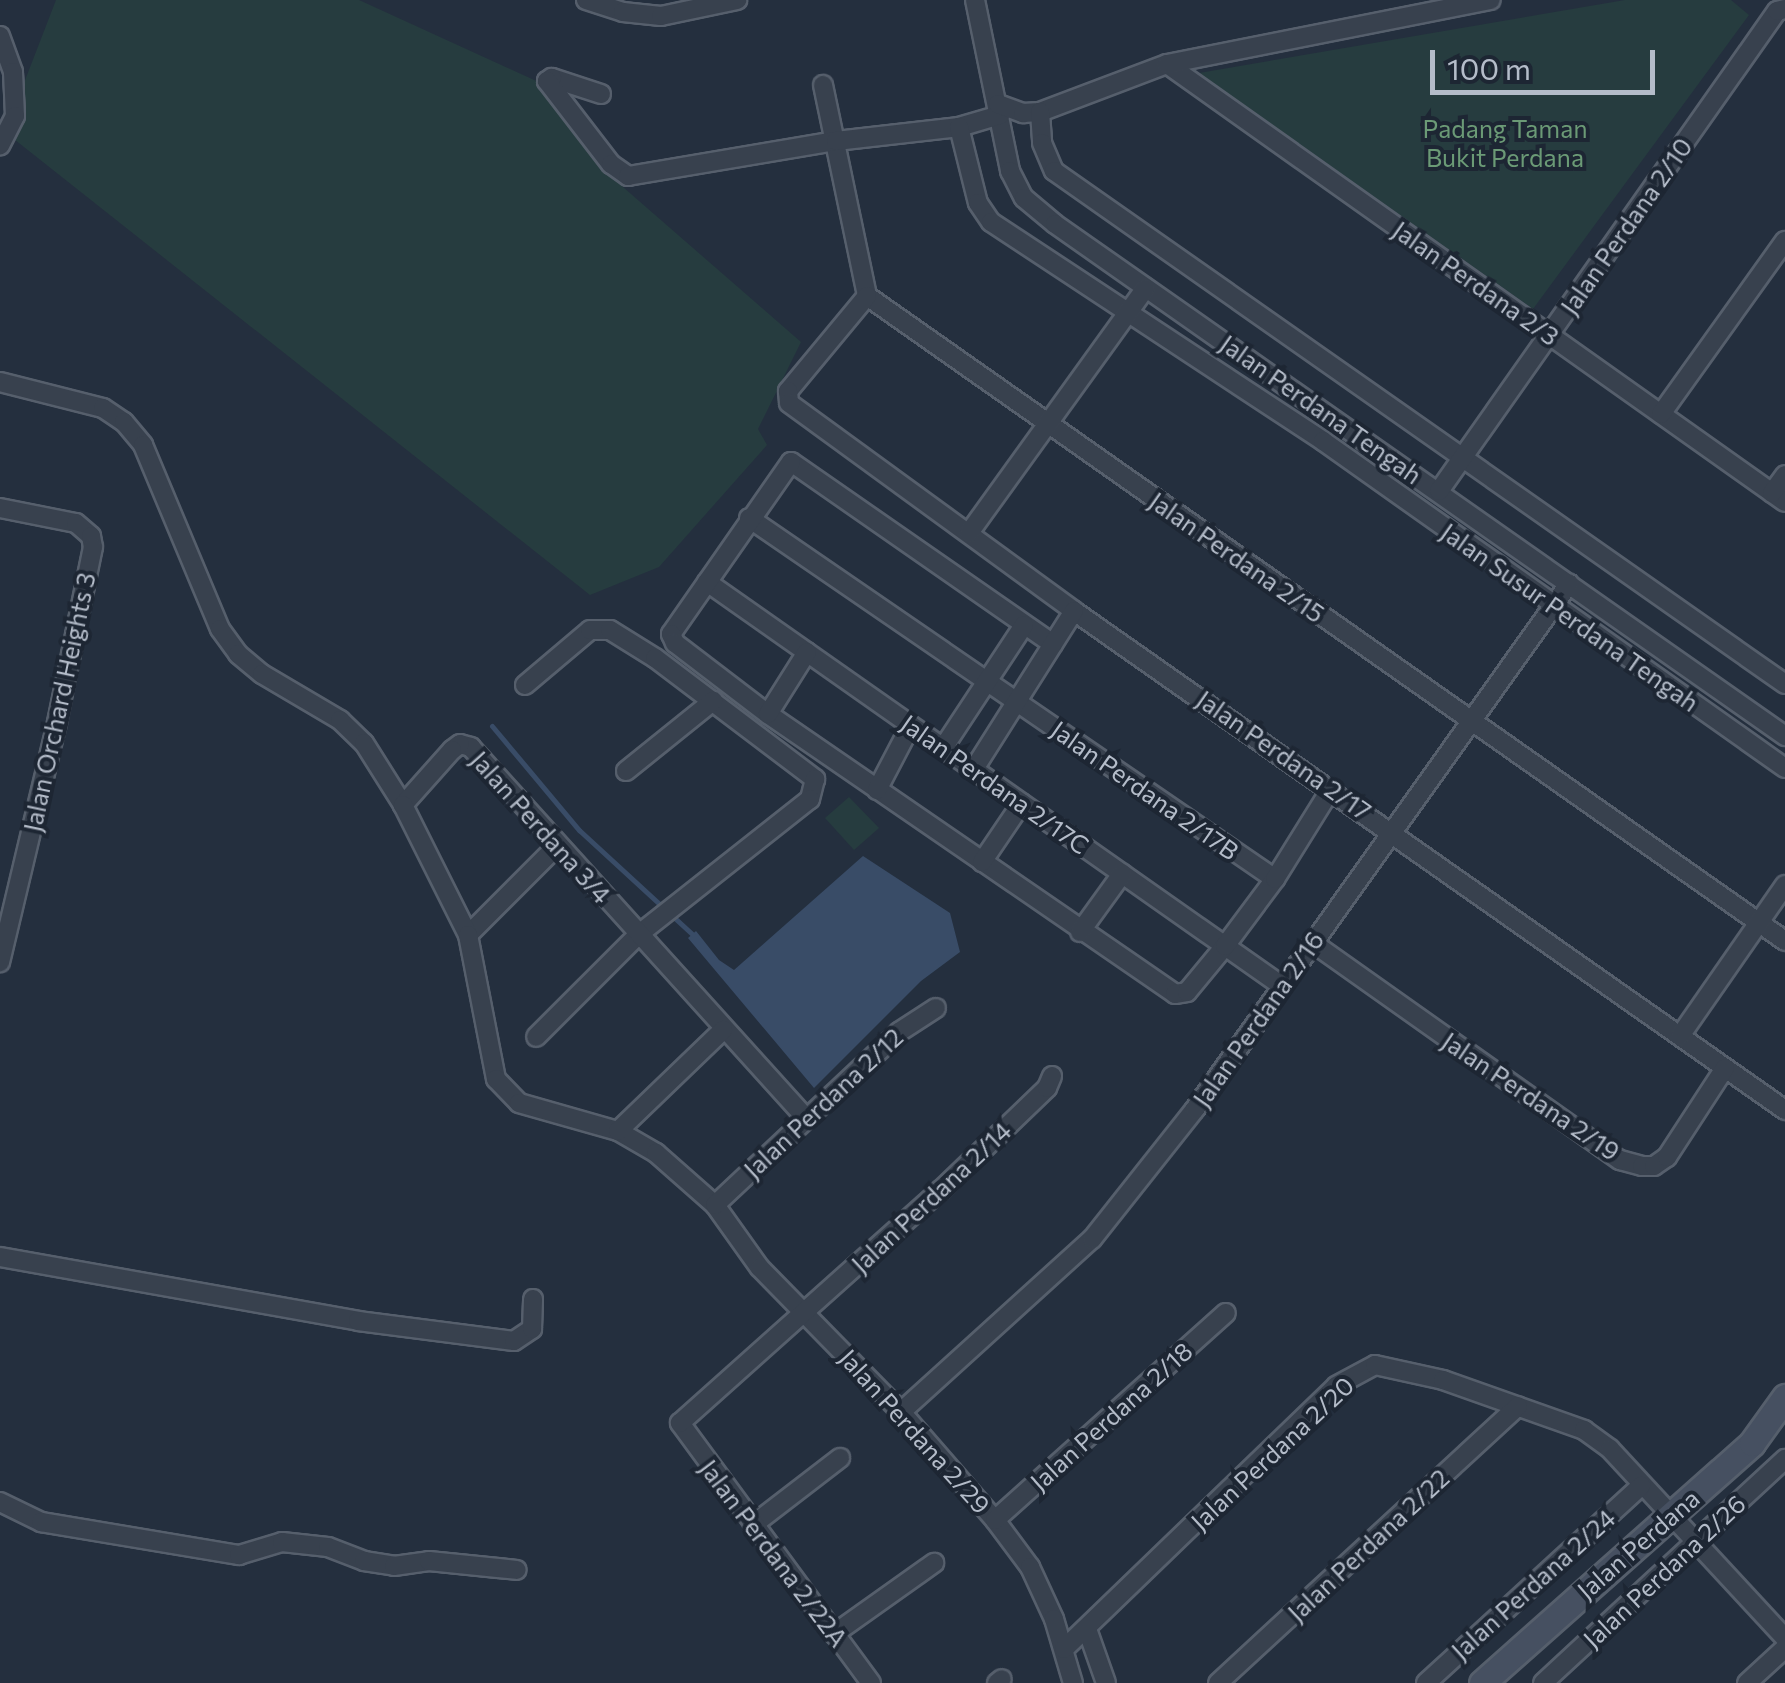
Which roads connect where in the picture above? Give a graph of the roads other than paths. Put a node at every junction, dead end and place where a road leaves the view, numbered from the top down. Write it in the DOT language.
graph roads {
  1 [pos="586,0"];
  2 [pos="737,0"];
  3 [pos="976,0"];
  4 [pos="1490,0"];
  5 [pos="1781,10"];
  6 [pos="0,36"];
  7 [pos="1167,64"];
  8 [pos="822,85"];
  9 [pos="600,94"];
  10 [pos="999,109"];
  11 [pos="1040,112"];
  12 [pos="958,127"];
  13 [pos="836,141"];
  14 [pos="0,144"];
  15 [pos="1785,241"];
  16 [pos="1146,288"];
  17 [pos="867,296"];
  18 [pos="1127,312"];
  19 [pos="1549,335"];
  20 [pos="0,382"];
  21 [pos="1661,414"];
  22 [pos="1047,425"];
  23 [pos="1462,459"];
  24 [pos="1785,475"];
  25 [pos="1440,491"];
  26 [pos="1779,498"];
  27 [pos="0,508"];
  28 [pos="749,518"];
  29 [pos="968,534"];
  30 [pos="708,582"];
  31 [pos="1568,584"];
  32 [pos="1553,606"];
  33 [pos="1074,611"];
  34 [pos="1024,625"];
  35 [pos="1053,644"];
  36 [pos="806,652"];
  37 [pos="987,681"];
  38 [pos="1785,684"];
  39 [pos="525,685"];
  40 [pos="713,700"];
  41 [pos="1016,702"];
  42 [pos="768,714"];
  43 [pos="1472,719"];
  44 [pos="911,725"];
  45 [pos="1782,728"];
  46 [pos="943,748"];
  47 [pos="1785,768"];
  48 [pos="974,769"];
  49 [pos="626,771"];
  50 [pos="1330,788"];
  51 [pos="877,790"];
  52 [pos="1022,803"];
  53 [pos="403,805"];
  54 [pos="1392,831"];
  55 [pos="558,844"];
  56 [pos="982,862"];
  57 [pos="1122,874"];
  58 [pos="1275,879"];
  59 [pos="1785,885"];
  60 [pos="1759,922"];
  61 [pos="1080,932"];
  62 [pos="468,935"];
  63 [pos="638,935"];
  64 [pos="1785,940"];
  65 [pos="1313,942"];
  66 [pos="1225,946"];
  67 [pos="0,962"];
  68 [pos="1282,986"];
  69 [pos="936,1008"];
  70 [pos="723,1030"];
  71 [pos="1680,1036"];
  72 [pos="536,1037"];
  73 [pos="1725,1068"];
  74 [pos="1052,1076"];
  75 [pos="1785,1110"];
  76 [pos="805,1117"];
  77 [pos="618,1132"];
  78 [pos="716,1205"];
  79 [pos="0,1257"];
  80 [pos="533,1299"];
  81 [pos="1226,1313"];
  82 [pos="805,1314"];
  83 [pos="1785,1397"];
  84 [pos="1518,1406"];
  85 [pos="901,1412"];
  86 [pos="680,1422"];
  87 [pos="840,1458"];
  88 [pos="1785,1460"];
  89 [pos="1641,1486"];
  90 [pos="0,1502"];
  91 [pos="1670,1516"];
  92 [pos="995,1520"];
  93 [pos="753,1526"];
  94 [pos="1695,1544"];
  95 [pos="934,1563"];
  96 [pos="517,1570"];
  97 [pos="1087,1629"];
  98 [pos="834,1634"];
  99 [pos="1785,1638"];
  100 [pos="1785,1648"];
  101 [pos="1064,1649"];
  102 [pos="1494,1679"];
  103 [pos="871,1683"];
  104 [pos="1073,1683"];
  105 [pos="1106,1683"];
  106 [pos="1218,1683"];
  107 [pos="1426,1683"];
  108 [pos="1543,1683"];
  109 [pos="1748,1683"];
  1 -- 2 [label="street"];
  3 -- 10 [label="street, Jalan Perdana Tengah"];
  4 -- 7 [label="street"];
  5 -- 19 [label="street, Jalan Perdana 2/10"];
  6 -- 14 [label="street"];
  7 -- 11 [label="street"];
  7 -- 19 [label="street, Jalan Perdana 2/3"];
  8 -- 13 [label="street"];
  9 -- 13 [label="street"];
  10 -- 11 [label="street"];
  10 -- 12 [label="street"];
  10 -- 16 [label="street, Jalan Perdana Tengah"];
  11 -- 23 [label="street"];
  12 -- 13 [label="street"];
  12 -- 18 [label="street, Jalan Susur Perdana Tengah"];
  13 -- 17 [label="street"];
  15 -- 21 [label="street"];
  16 -- 18 [label="street"];
  16 -- 25 [label="street, Jalan Perdana Tengah"];
  17 -- 22 [label="street, Jalan Perdana 2/15"];
  17 -- 29 [label="street, Jalan Perdana 2/17"];
  18 -- 22 [label="street"];
  18 -- 32 [label="street, Jalan Susur Perdana Tengah"];
  19 -- 21 [label="street, Jalan Perdana 2/3"];
  19 -- 23 [label="street, Jalan Perdana 2/10"];
  20 -- 53 [label="street"];
  21 -- 26 [label="street, Jalan Perdana 2/3"];
  22 -- 29 [label="street"];
  22 -- 43 [label="street, Jalan Perdana 2/15"];
  23 -- 25 [label="street, Jalan Perdana 2/10"];
  23 -- 38 [label="street"];
  24 -- 26 [label="street"];
  25 -- 31 [label="street, Jalan Perdana Tengah"];
  27 -- 67 [label="street, Jalan Orchard Heights 3"];
  28 -- 30 [label="street"];
  28 -- 34 [label="street"];
  28 -- 37 [label="street, Jalan Perdana 2/17B"];
  29 -- 33 [label="street, Jalan Perdana 2/17"];
  30 -- 36 [label="street, Jalan Perdana 2/17C"];
  30 -- 42 [label="street"];
  31 -- 32 [label="street, Jalan Perdana 2/16"];
  31 -- 45 [label="street, Jalan Perdana Tengah"];
  32 -- 43 [label="street, Jalan Perdana 2/16"];
  32 -- 47 [label="street, Jalan Susur Perdana Tengah"];
  33 -- 35 [label="street"];
  33 -- 50 [label="street, Jalan Perdana 2/17"];
  34 -- 35 [label="street"];
  34 -- 37 [label="street"];
  35 -- 41 [label="street"];
  36 -- 42 [label="street"];
  36 -- 44 [label="street, Jalan Perdana 2/17C"];
  37 -- 41 [label="street, Jalan Perdana 2/17B"];
  37 -- 46 [label="street"];
  39 -- 40 [label="street"];
  40 -- 49 [label="street"];
  40 -- 63 [label="street"];
  41 -- 48 [label="street"];
  41 -- 58 [label="street, Jalan Perdana 2/17B"];
  42 -- 51 [label="street"];
  43 -- 54 [label="street, Jalan Perdana 2/16"];
  43 -- 60 [label="street, Jalan Perdana 2/15"];
  44 -- 46 [label="street, Jalan Perdana 2/17C"];
  44 -- 51 [label="street"];
  46 -- 48 [label="street, Jalan Perdana 2/17C"];
  48 -- 52 [label="street, Jalan Perdana 2/17C"];
  50 -- 54 [label="street, Jalan Perdana 2/17"];
  50 -- 58 [label="street"];
  51 -- 56 [label="street"];
  52 -- 56 [label="street"];
  52 -- 57 [label="street, Jalan Perdana 2/17C"];
  53 -- 55 [label="street, Jalan Perdana 3/4"];
  53 -- 62 [label="street"];
  54 -- 65 [label="street, Jalan Perdana 2/16"];
  54 -- 71 [label="street, Jalan Perdana 2/17"];
  55 -- 62 [label="street"];
  55 -- 63 [label="street, Jalan Perdana 3/4"];
  56 -- 61 [label="street"];
  57 -- 61 [label="street"];
  57 -- 66 [label="street, Jalan Perdana 2/17C"];
  58 -- 66 [label="street"];
  59 -- 60 [label="street"];
  60 -- 64 [label="street, Jalan Perdana 2/15"];
  60 -- 71 [label="street"];
  61 -- 66 [label="street"];
  62 -- 77 [label="street"];
  63 -- 70 [label="street, Jalan Perdana 3/4"];
  63 -- 72 [label="street"];
  65 -- 68 [label="street, Jalan Perdana 2/16"];
  65 -- 73 [label="street, Jalan Perdana 2/19"];
  66 -- 68 [label="street, Jalan Perdana 2/17C"];
  68 -- 85 [label="street, Jalan Perdana 2/16"];
  69 -- 76 [label="street, Jalan Perdana 2/12"];
  70 -- 76 [label="street, Jalan Perdana 3/4"];
  70 -- 77 [label="street"];
  71 -- 73 [label="street, Jalan Perdana 2/17"];
  73 -- 75 [label="street, Jalan Perdana 2/17"];
  74 -- 82 [label="street, Jalan Perdana 2/14"];
  76 -- 78 [label="street, Jalan Perdana 2/12"];
  77 -- 78 [label="street"];
  78 -- 82 [label="street, Jalan Perdana 2/29"];
  79 -- 80 [label="street"];
  81 -- 92 [label="street, Jalan Perdana 2/18"];
  82 -- 85 [label="street, Jalan Perdana 2/29"];
  82 -- 86 [label="street, Jalan Perdana 2/14"];
  83 -- 91 [label="street, Jalan Perdana"];
  84 -- 89 [label="street, Jalan Perdana 2/20"];
  84 -- 97 [label="street, Jalan Perdana 2/20"];
  84 -- 106 [label="street, Jalan Perdana 2/22"];
  85 -- 92 [label="street, Jalan Perdana 2/29"];
  86 -- 93 [label="street, Jalan Perdana 2/22A"];
  87 -- 93 [label="street"];
  88 -- 94 [label="street, Jalan Perdana 2/26"];
  89 -- 91 [label="street, Jalan Perdana 2/20"];
  89 -- 107 [label="street, Jalan Perdana 2/24"];
  90 -- 96 [label="street"];
  91 -- 94 [label="street, Jalan Perdana 2/20"];
  91 -- 102 [label="street, Jalan Perdana"];
  92 -- 101 [label="street, Jalan Perdana 2/29"];
  93 -- 98 [label="street, Jalan Perdana 2/22A"];
  94 -- 99 [label="street, Jalan Perdana 2/20"];
  94 -- 108 [label="street, Jalan Perdana 2/26"];
  95 -- 98 [label="street"];
  97 -- 101 [label="street, Jalan Perdana 2/20"];
  97 -- 105 [label="street"];
  98 -- 103 [label="street, Jalan Perdana 2/22A"];
  100 -- 109 [label="street"];
  101 -- 104 [label="street, Jalan Perdana 2/29"];
}
